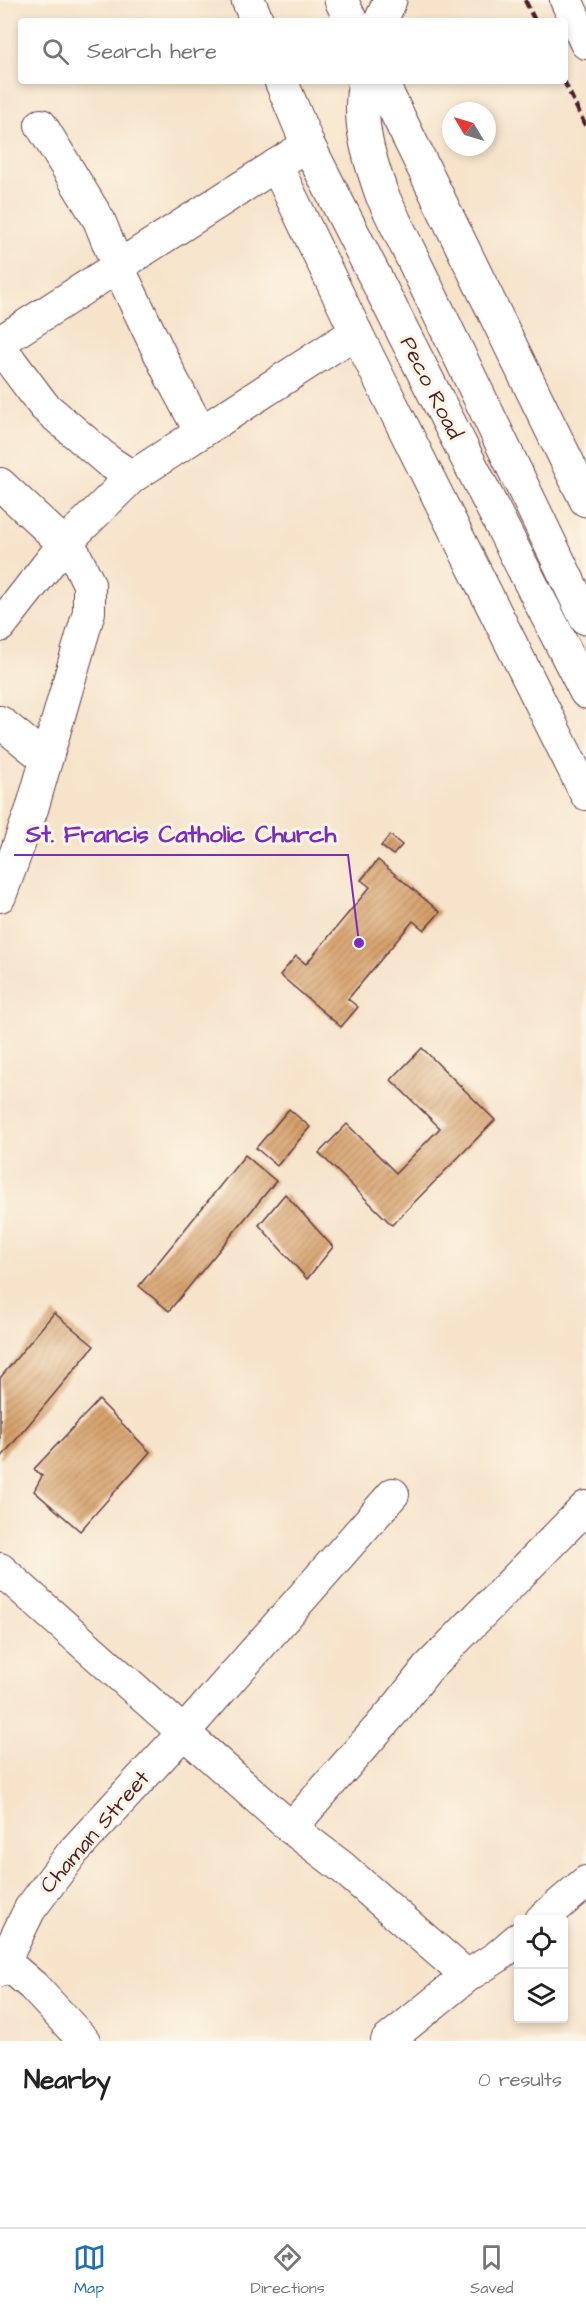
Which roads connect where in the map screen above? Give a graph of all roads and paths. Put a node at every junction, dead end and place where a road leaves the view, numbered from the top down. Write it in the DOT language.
graph roads {
  1 [pos="248,0"];
  2 [pos="341,0"];
  3 [pos="390,0"];
  4 [pos="566,0"];
  5 [pos="256,18"];
  6 [pos="350,18"];
  7 [pos="382,18"];
  8 [pos="586,43"];
  9 [pos="282,84"];
  10 [pos="364,84"];
  11 [pos="382,84"];
  12 [pos="40,126"];
  13 [pos="308,145"];
  14 [pos="276,165"];
  15 [pos="118,267"];
  16 [pos="356,332"];
  17 [pos="0,342"];
  18 [pos="0,347"];
  19 [pos="200,431"];
  20 [pos="132,477"];
  21 [pos="5,498"];
  22 [pos="586,500"];
  23 [pos="64,544"];
  24 [pos="586,618"];
  25 [pos="0,626"];
  26 [pos="586,692"];
  27 [pos="0,722"];
  28 [pos="46,759"];
  29 [pos="585,789"];
  30 [pos="9,840"];
  31 [pos="0,896"];
  32 [pos="393,1494"];
  33 [pos="586,1507"];
  34 [pos="0,1569"];
  35 [pos="183,1733"];
  36 [pos="291,1828"];
  37 [pos="586,1882"];
  38 [pos="547,1915"];
  39 [pos="514,1943"];
  40 [pos="2,1966"];
  41 [pos="467,1976"];
  42 [pos="84,2041"];
  43 [pos="387,2041"];
  1 -- 5 [label="main road"];
  2 -- 6 [label="main road"];
  3 -- 7 [label="main road"];
  4 -- 8 [label="street"];
  9 -- 13 [label="main road, Peco Road"];
  10 -- 24 [label="main road"];
  11 -- 22 [label="main road"];
  12 -- 15 [label="street"];
  13 -- 14 [label="street"];
  13 -- 26 [label="main road, Peco Road"];
  14 -- 15 [label="street"];
  14 -- 16 [label="street"];
  15 -- 17 [label="street"];
  15 -- 19 [label="street"];
  16 -- 19 [label="street"];
  16 -- 29 [label="street"];
  18 -- 20 [label="street"];
  19 -- 20 [label="street"];
  20 -- 23 [label="street"];
  21 -- 23 [label="street"];
  23 -- 25 [label="street"];
  23 -- 28 [label="street"];
  27 -- 28 [label="street"];
  28 -- 30 [label="street"];
  30 -- 31 [label="street"];
  32 -- 35 [label="street, Chaman Street"];
  33 -- 36 [label="street"];
  34 -- 35 [label="street"];
  35 -- 36 [label="street"];
  35 -- 40 [label="street, Chaman Street"];
  36 -- 41 [label="street"];
  37 -- 38 [label="street"];
  39 -- 41 [label="street"];
  40 -- 42 [label="street"];
  41 -- 43 [label="street"];
}
